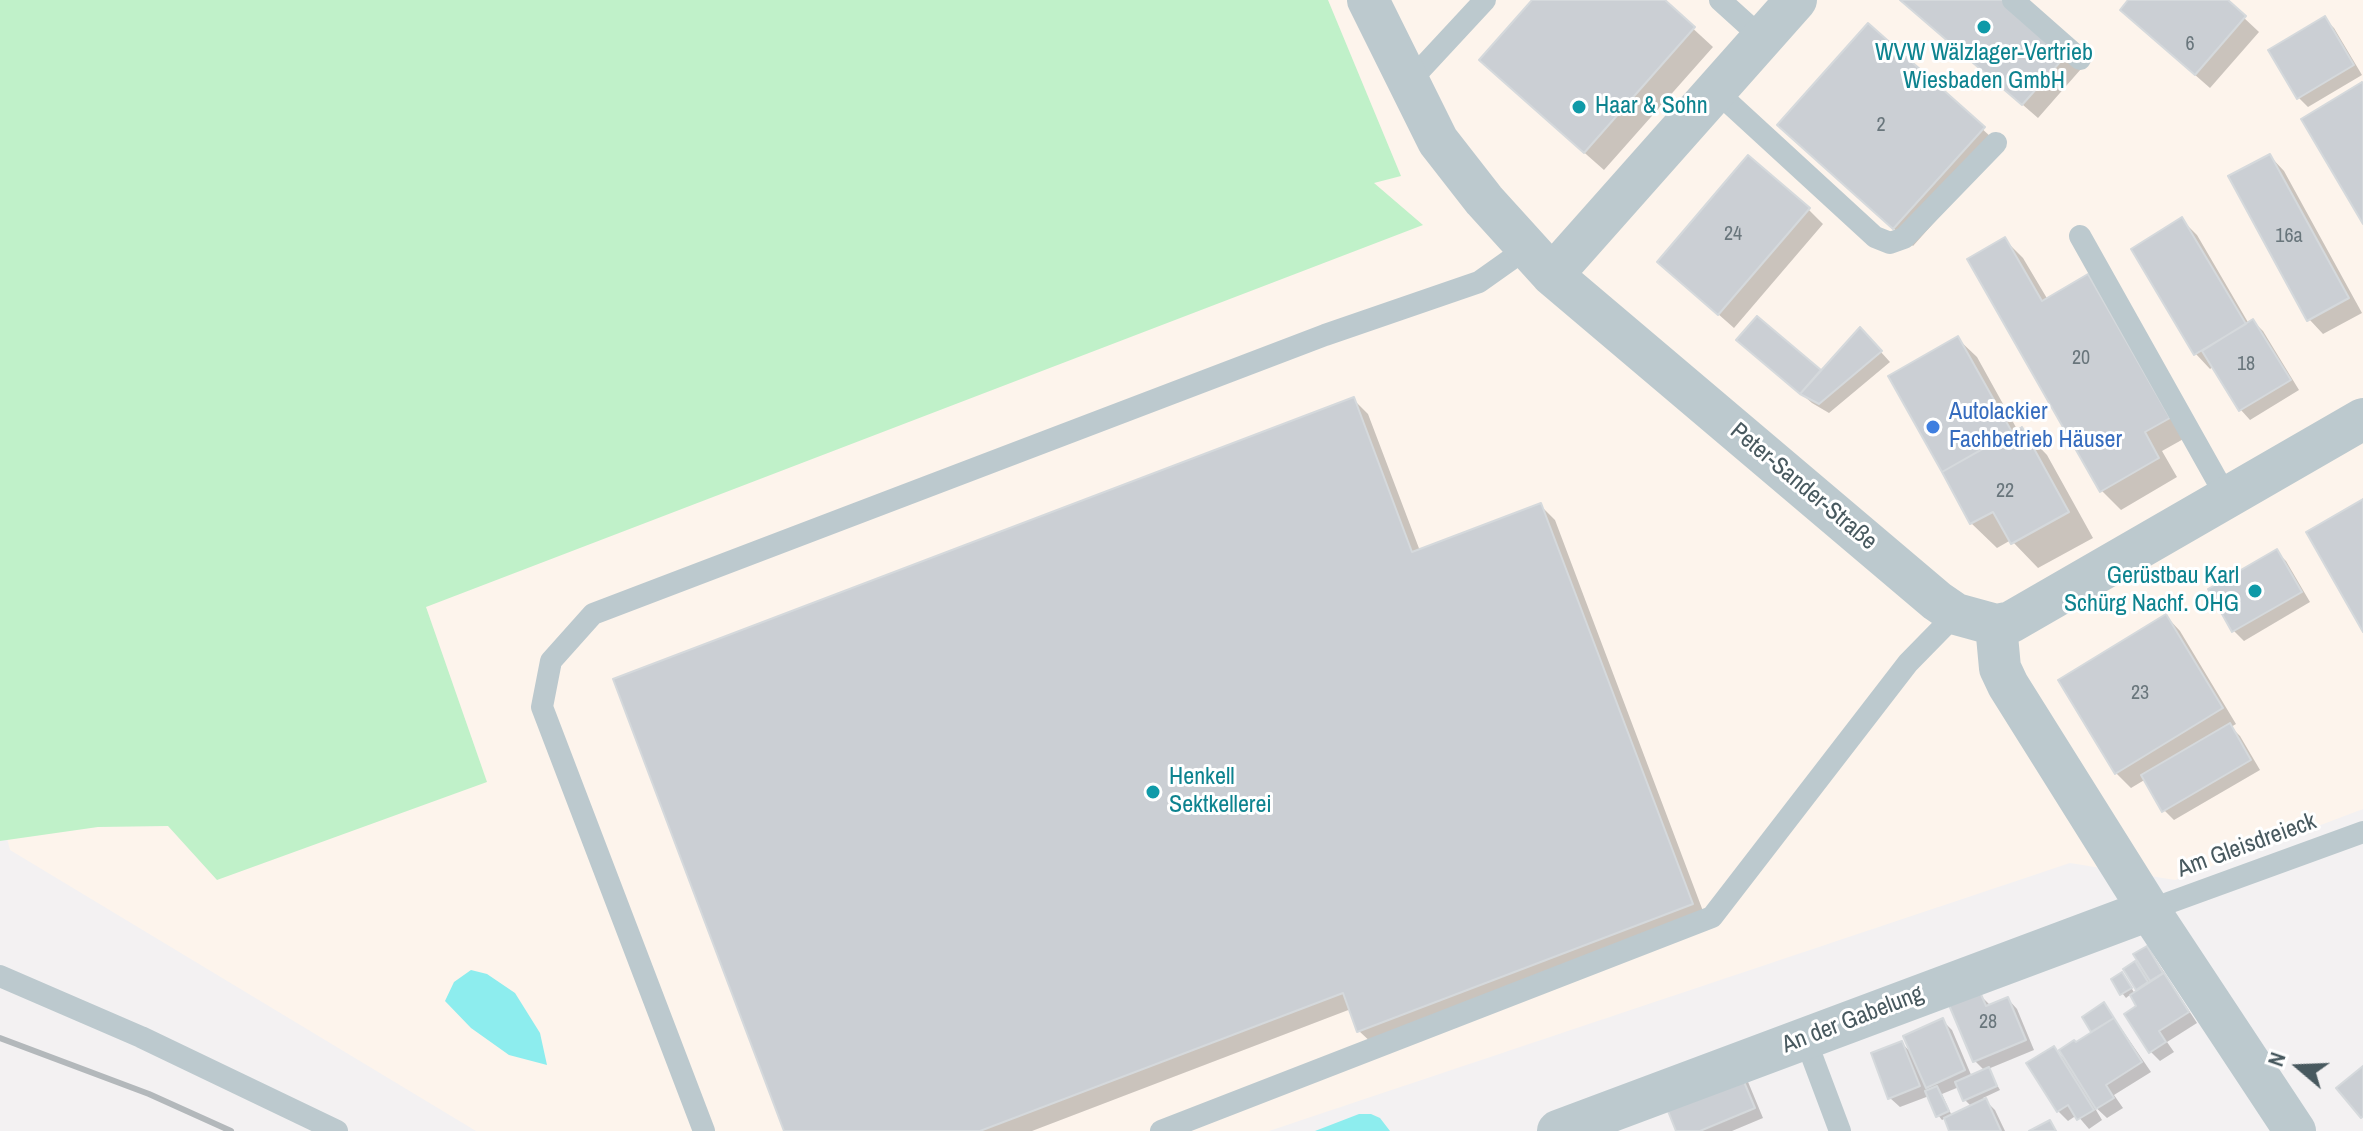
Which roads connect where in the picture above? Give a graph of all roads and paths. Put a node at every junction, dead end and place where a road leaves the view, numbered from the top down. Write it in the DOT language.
graph roads {
  1 [pos="1368,0"];
  2 [pos="1485,0"];
  3 [pos="1720,0"];
  4 [pos="1796,0"];
  5 [pos="2013,0"];
  6 [pos="1762,38"];
  7 [pos="2080,59"];
  8 [pos="1408,83"];
  9 [pos="1716,91"];
  10 [pos="1996,143"];
  11 [pos="2080,236"];
  12 [pos="1539,262"];
  13 [pos="2363,419"];
  14 [pos="2227,498"];
  15 [pos="1956,614"];
  16 [pos="1996,625"];
  17 [pos="2363,832"];
  18 [pos="2149,910"];
  19 [pos="0,976"];
  20 [pos="1805,1038"];
  21 [pos="337,1131"];
  22 [pos="704,1131"];
  23 [pos="1161,1131"];
  24 [pos="1558,1131"];
  25 [pos="1840,1131"];
  26 [pos="2295,1131"];
  1 -- 8 [label="street, Peter-Sander-Straße"];
  2 -- 8 [label="lane"];
  3 -- 6 [label="lane"];
  4 -- 6 [label="street"];
  5 -- 7 [label="lane"];
  6 -- 9 [label="street"];
  8 -- 12 [label="street, Peter-Sander-Straße"];
  9 -- 10 [label="lane"];
  9 -- 12 [label="street"];
  11 -- 14 [label="lane"];
  12 -- 15 [label="street, Peter-Sander-Straße"];
  12 -- 22 [label="lane"];
  13 -- 14 [label="street"];
  14 -- 16 [label="street"];
  15 -- 16 [label="street, Peter-Sander-Straße"];
  15 -- 23 [label="lane"];
  16 -- 18 [label="street"];
  17 -- 18 [label="lane, Am Gleisdreieck"];
  18 -- 20 [label="street, An der Gabelung"];
  18 -- 26 [label="street"];
  19 -- 21 [label="lane"];
  20 -- 24 [label="street, An der Gabelung"];
  20 -- 25 [label="lane"];
}
